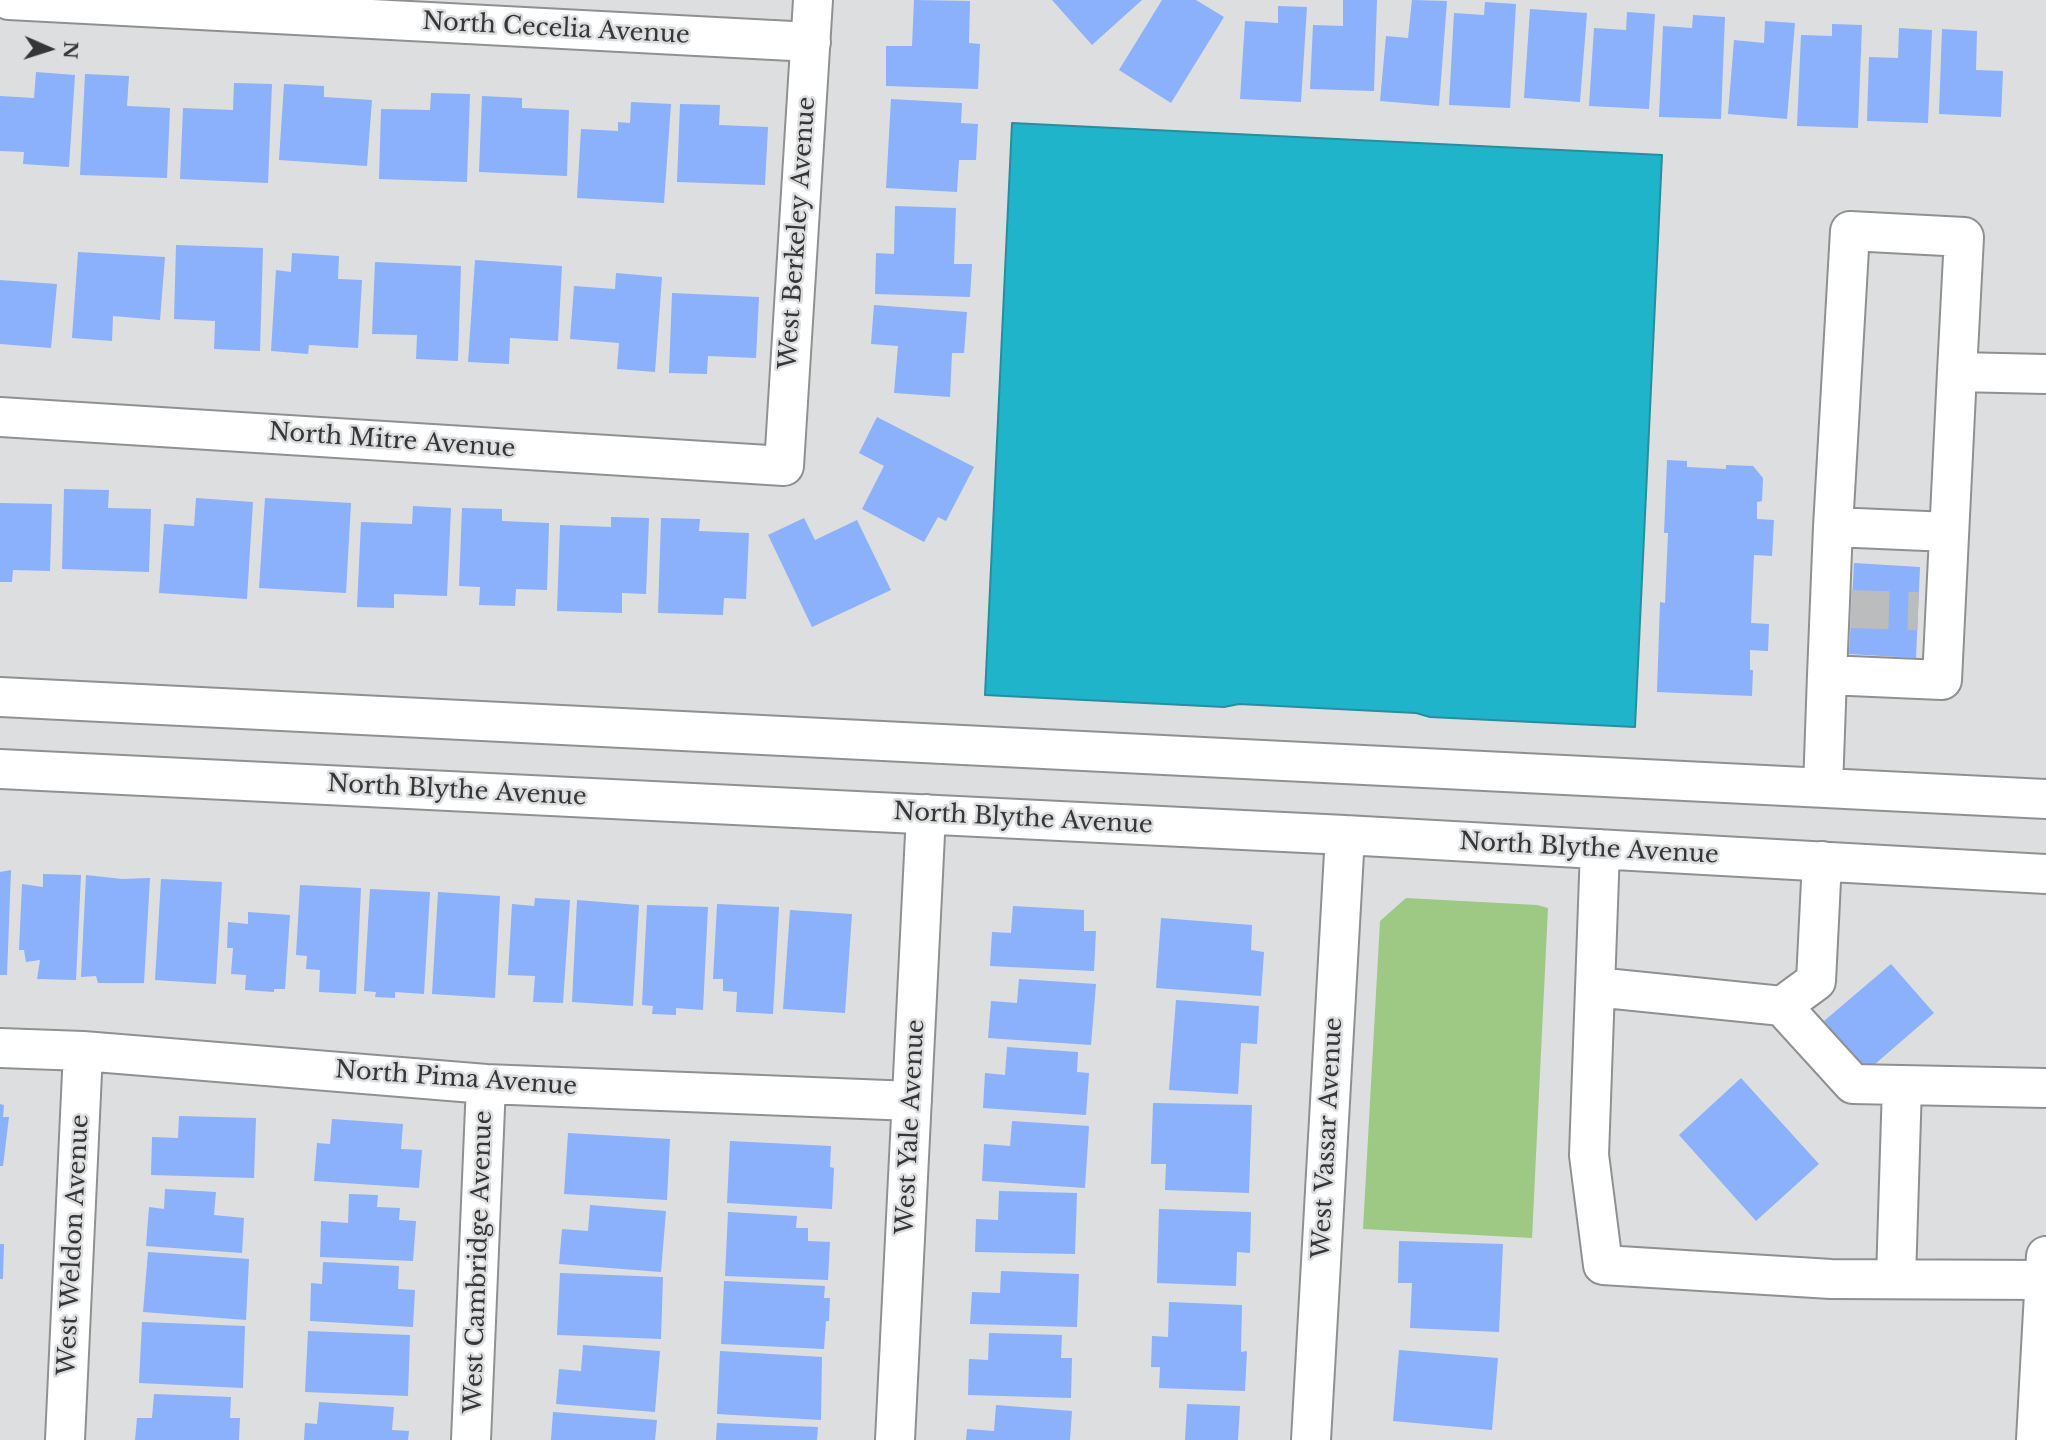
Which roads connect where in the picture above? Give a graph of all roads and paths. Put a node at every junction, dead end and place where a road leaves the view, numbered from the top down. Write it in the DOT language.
graph roads {
  1 [pos="9,0"];
  2 [pos="813,0"];
  3 [pos="811,42"];
  4 [pos="1956,372"];
  5 [pos="2046,374"];
  6 [pos="0,417"];
  7 [pos="783,466"];
  8 [pos="1833,527"];
  9 [pos="1949,533"];
  10 [pos="1827,675"];
  11 [pos="0,697"];
  12 [pos="0,769"];
  13 [pos="1823,788"];
  14 [pos="2046,799"];
  15 [pos="926,814"];
  16 [pos="1345,835"];
  17 [pos="1600,849"];
  18 [pos="1822,861"];
  19 [pos="2046,874"];
  20 [pos="1595,987"];
  21 [pos="1782,1006"];
  22 [pos="0,1048"];
  23 [pos="83,1051"];
  24 [pos="486,1084"];
  25 [pos="1902,1085"];
  26 [pos="2046,1088"];
  27 [pos="912,1101"];
  28 [pos="2045,1268"];
  29 [pos="1896,1279"];
  30 [pos="65,1440"];
  31 [pos="471,1440"];
  32 [pos="895,1440"];
  33 [pos="1311,1440"];
  34 [pos="2036,1440"];
  1 -- 3 [label="street, North Cecelia Avenue"];
  2 -- 3 [label="street, West Berkeley Avenue"];
  3 -- 7 [label="street, West Berkeley Avenue"];
  4 -- 5 [label="street"];
  4 -- 8 [label="street"];
  4 -- 9 [label="street"];
  6 -- 7 [label="street, North Mitre Avenue"];
  8 -- 9 [label="street"];
  8 -- 10 [label="street"];
  9 -- 10 [label="street"];
  10 -- 13 [label="street"];
  11 -- 13 [label="street"];
  12 -- 15 [label="street, North Blythe Avenue"];
  13 -- 14 [label="street"];
  15 -- 16 [label="street, North Blythe Avenue"];
  15 -- 27 [label="street, West Yale Avenue"];
  16 -- 17 [label="street, North Blythe Avenue"];
  16 -- 33 [label="street, West Vassar Avenue"];
  17 -- 18 [label="street, North Blythe Avenue"];
  17 -- 20 [label="street"];
  18 -- 19 [label="street, North Blythe Avenue"];
  18 -- 21 [label="street"];
  20 -- 21 [label="street"];
  20 -- 29 [label="street"];
  21 -- 25 [label="street"];
  22 -- 23 [label="street, North Pima Avenue"];
  23 -- 24 [label="street, North Pima Avenue"];
  23 -- 30 [label="street, West Weldon Avenue"];
  24 -- 27 [label="street, North Pima Avenue"];
  24 -- 31 [label="street, West Cambridge Avenue"];
  25 -- 26 [label="street"];
  25 -- 29 [label="street"];
  27 -- 32 [label="street, West Yale Avenue"];
  28 -- 29 [label="street"];
  28 -- 34 [label="street"];
}
